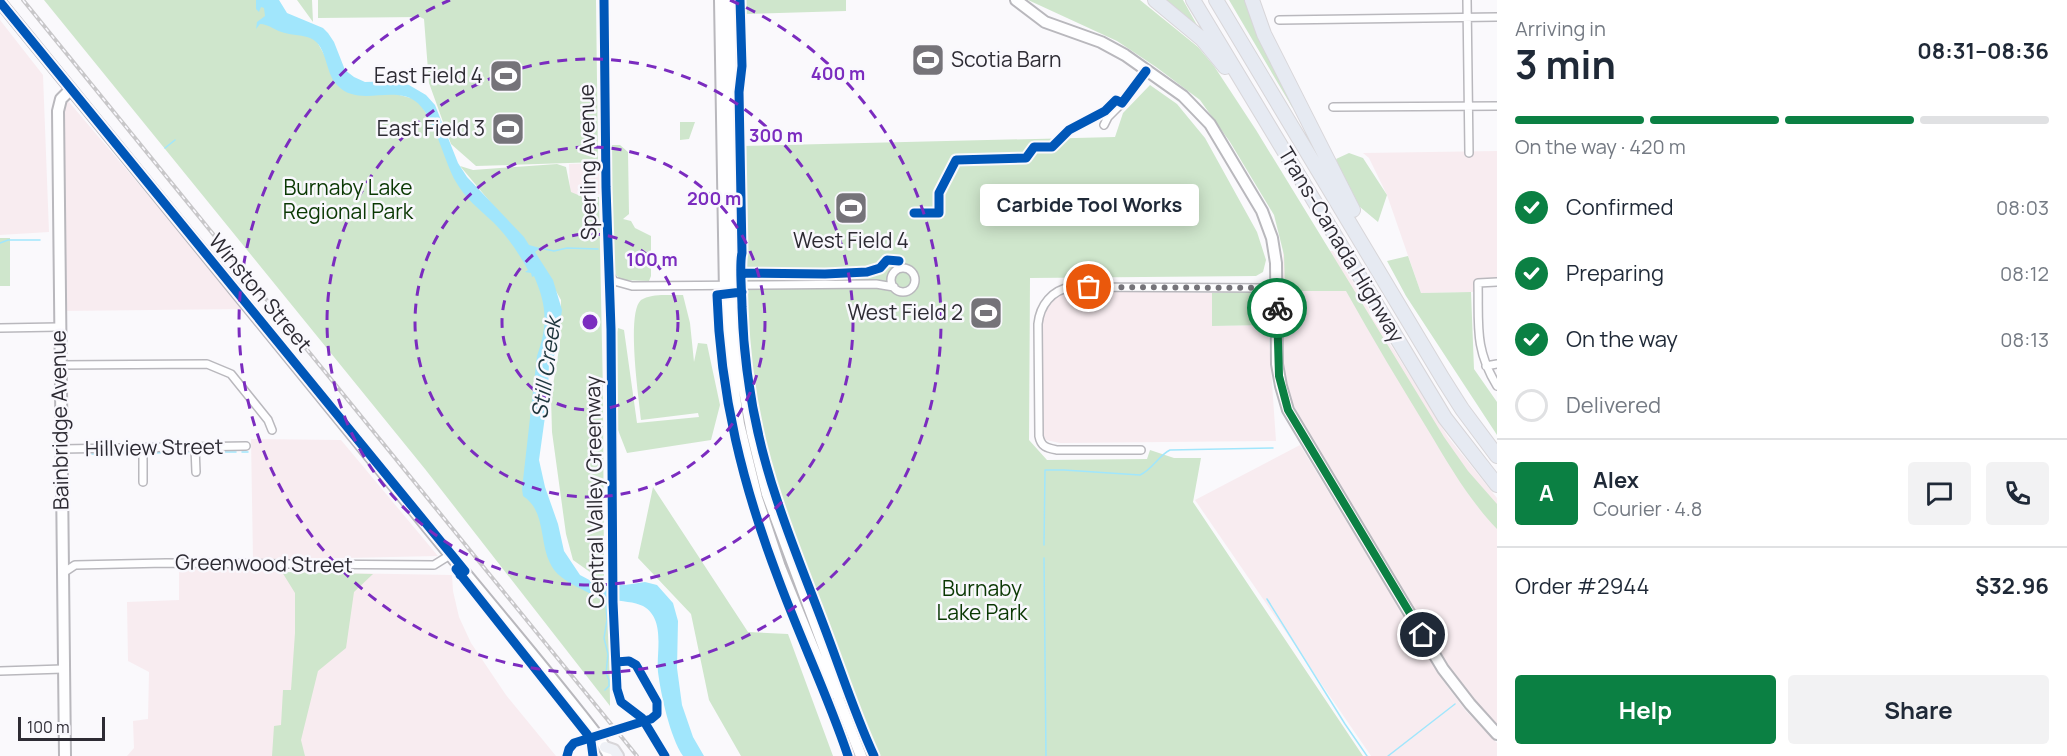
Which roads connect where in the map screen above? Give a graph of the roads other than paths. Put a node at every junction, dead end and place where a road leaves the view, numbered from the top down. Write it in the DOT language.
graph roads {
  1 [pos="604,0"];
  2 [pos="720,0"];
  3 [pos="730,0"];
  4 [pos="1016,0"];
  5 [pos="1155,0"];
  6 [pos="1193,0"];
  7 [pos="1216,0"];
  8 [pos="1252,0"];
  9 [pos="1467,0"];
  10 [pos="0,2"];
  11 [pos="1467,18"];
  12 [pos="1497,18"];
  13 [pos="1280,20"];
  14 [pos="1146,71"];
  15 [pos="71,89"];
  16 [pos="1251,97"];
  17 [pos="1468,106"];
  18 [pos="1497,106"];
  19 [pos="1334,107"];
  20 [pos="1104,125"];
  21 [pos="1469,153"];
  22 [pos="1371,257"];
  23 [pos="608,271"];
  24 [pos="893,274"];
  25 [pos="1497,282"];
  26 [pos="730,284"];
  27 [pos="876,284"];
  28 [pos="894,287"];
  29 [pos="1276,288"];
  30 [pos="611,323"];
  31 [pos="59,327"];
  32 [pos="0,328"];
  33 [pos="1497,364"];
  34 [pos="60,366"];
  35 [pos="1486,366"];
  36 [pos="1497,386"];
  37 [pos="272,430"];
  38 [pos="195,447"];
  39 [pos="246,447"];
  40 [pos="143,448"];
  41 [pos="61,449"];
  42 [pos="1141,450"];
  43 [pos="1497,456"];
  44 [pos="196,472"];
  45 [pos="143,482"];
  46 [pos="1497,485"];
  47 [pos="450,555"];
  48 [pos="61,557"];
  49 [pos="75,565"];
  50 [pos="62,574"];
  51 [pos="63,669"];
  52 [pos="0,671"];
  53 [pos="1497,734"];
  54 [pos="607,752"];
  55 [pos="65,756"];
  56 [pos="618,756"];
  57 [pos="861,756"];
  1 -- 23 [label="street, Sperling Avenue"];
  2 -- 26 [label="street"];
  3 -- 26 [label="street"];
  4 -- 14 [label="street"];
  5 -- 16 [label="highway"];
  6 -- 16 [label="highway, Trans-Canada Highway"];
  7 -- 22 [label="highway, Trans-Canada Highway"];
  8 -- 22 [label="highway"];
  9 -- 11 [label="street"];
  10 -- 15 [label="street, Winston Street"];
  11 -- 12 [label="street"];
  11 -- 13 [label="street"];
  11 -- 17 [label="street"];
  14 -- 20 [label="street"];
  14 -- 29 [label="street"];
  15 -- 31 [label="street, Bainbridge Avenue"];
  15 -- 47 [label="street, Winston Street"];
  16 -- 46 [label="highway, Trans-Canada Highway"];
  17 -- 18 [label="street"];
  17 -- 19 [label="street"];
  17 -- 21 [label="street"];
  22 -- 43 [label="highway, Trans-Canada Highway"];
  23 -- 26 [label="street"];
  23 -- 30 [label="street, Sperling Avenue"];
  24 -- 27 [label="street"];
  24 -- 28 [label="street"];
  24 -- 28 [label="street"];
  25 -- 35 [label="street"];
  26 -- 27 [label="street"];
  26 -- 57 [label="street"];
  27 -- 28 [label="street"];
  29 -- 42 [label="street"];
  29 -- 53 [label="street"];
  31 -- 32 [label="street"];
  31 -- 34 [label="street, Bainbridge Avenue"];
  33 -- 35 [label="street"];
  34 -- 37 [label="street"];
  34 -- 41 [label="street, Bainbridge Avenue"];
  35 -- 36 [label="street"];
  38 -- 39 [label="street, Hillview Street"];
  38 -- 40 [label="street, Hillview Street"];
  38 -- 44 [label="street"];
  40 -- 41 [label="street, Hillview Street"];
  40 -- 45 [label="street"];
  41 -- 48 [label="street, Bainbridge Avenue"];
  47 -- 49 [label="street, Greenwood Street"];
  47 -- 54 [label="street, Winston Street"];
  48 -- 49 [label="street"];
  48 -- 50 [label="street, Bainbridge Avenue"];
  49 -- 50 [label="street"];
  50 -- 51 [label="street, Bainbridge Avenue"];
  51 -- 52 [label="street"];
  51 -- 55 [label="street, Bainbridge Avenue"];
  54 -- 56 [label="main road"];
}
